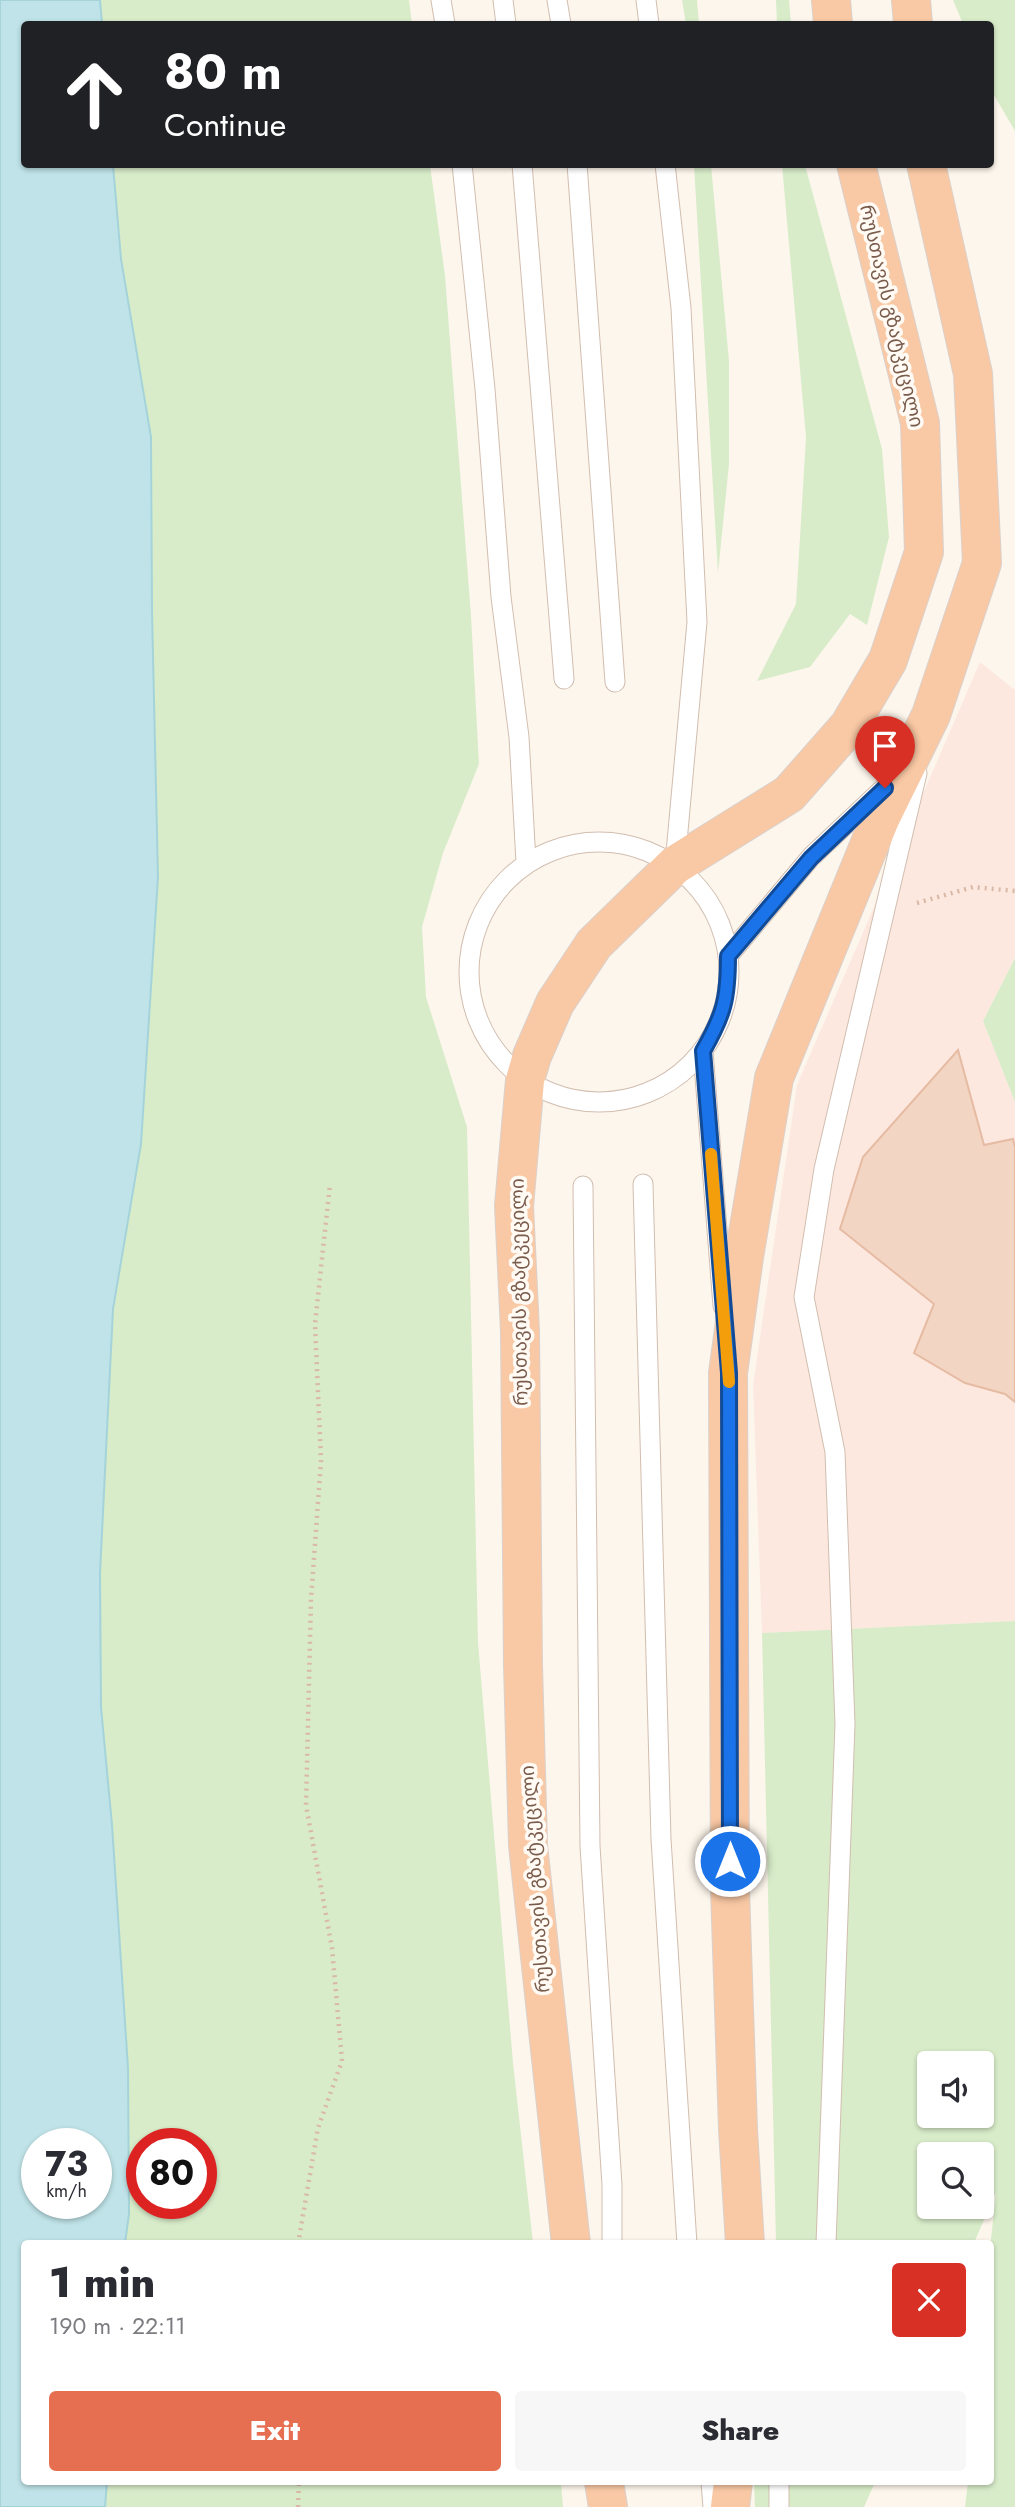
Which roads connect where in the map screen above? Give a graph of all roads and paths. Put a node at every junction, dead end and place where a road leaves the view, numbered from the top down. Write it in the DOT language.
graph roads {
  1 [pos="441,0"];
  2 [pos="503,0"];
  3 [pos="557,0"];
  4 [pos="646,0"];
  5 [pos="831,0"];
  6 [pos="911,0"];
  7 [pos="444,21"];
  8 [pos="506,21"];
  9 [pos="560,21"];
  10 [pos="649,21"];
  11 [pos="833,21"];
  12 [pos="913,21"];
  13 [pos="461,168"];
  14 [pos="522,168"];
  15 [pos="577,168"];
  16 [pos="665,168"];
  17 [pos="857,168"];
  18 [pos="927,168"];
  19 [pos="564,679"];
  20 [pos="615,682"];
  21 [pos="931,715"];
  22 [pos="904,770"];
  23 [pos="526,862"];
  24 [pos="675,865"];
  25 [pos="1015,891"];
  26 [pos="885,913"];
  27 [pos="728,956"];
  28 [pos="703,1051"];
  29 [pos="525,1080"];
  30 [pos="330,1184"];
  31 [pos="643,1184"];
  32 [pos="583,1186"];
  33 [pos="729,1373"];
  34 [pos="299,2240"];
  35 [pos="571,2240"];
  36 [pos="612,2240"];
  37 [pos="687,2240"];
  38 [pos="745,2240"];
  39 [pos="826,2240"];
  40 [pos="299,2485"];
  41 [pos="605,2485"];
  42 [pos="612,2485"];
  43 [pos="711,2485"];
  44 [pos="733,2485"];
  45 [pos="779,2485"];
  46 [pos="298,2507"];
  47 [pos="610,2507"];
  48 [pos="713,2507"];
  49 [pos="730,2507"];
  50 [pos="779,2507"];
  1 -- 7 [label="lane"];
  2 -- 8 [label="lane"];
  3 -- 9 [label="lane"];
  4 -- 10 [label="lane"];
  5 -- 11 [label="highway"];
  6 -- 12 [label="highway"];
  13 -- 23 [label="lane"];
  14 -- 19 [label="lane"];
  15 -- 20 [label="lane"];
  16 -- 24 [label="lane"];
  17 -- 24 [label="highway, რუსთავის გზატკეცილი"];
  18 -- 21 [label="highway"];
  21 -- 22 [label="highway"];
  21 -- 26 [label="lane"];
  22 -- 27 [label="lane"];
  22 -- 33 [label="highway"];
  23 -- 24 [label="lane"];
  23 -- 29 [label="lane"];
  24 -- 27 [label="lane"];
  24 -- 29 [label="highway, რუსთავის გზატკეცილი"];
  25 -- 26 [label="path"];
  26 -- 39 [label="lane"];
  27 -- 28 [label="lane"];
  28 -- 29 [label="lane"];
  28 -- 33 [label="lane"];
  29 -- 35 [label="highway, რუსთავის გზატკეცილი"];
  30 -- 34 [label="path"];
  31 -- 37 [label="lane"];
  32 -- 36 [label="lane"];
  33 -- 38 [label="highway"];
  40 -- 46 [label="path"];
  41 -- 47 [label="highway"];
  42 -- 47 [label="lane"];
  43 -- 48 [label="lane"];
  44 -- 49 [label="highway"];
  45 -- 50 [label="lane"];
}
